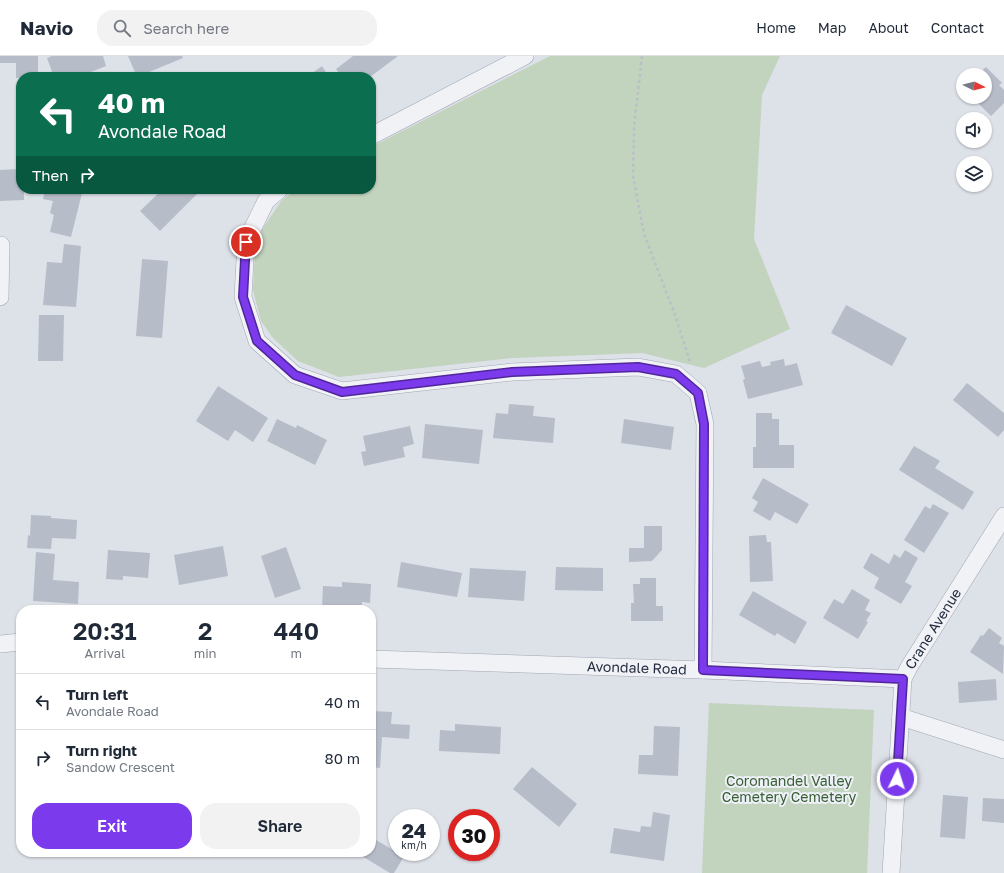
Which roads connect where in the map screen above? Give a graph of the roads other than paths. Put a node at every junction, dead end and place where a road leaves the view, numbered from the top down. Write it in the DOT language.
graph roads {
  1 [pos="525,56"];
  2 [pos="376,133"];
  3 [pos="274,194"];
  4 [pos="0,245"];
  5 [pos="0,297"];
  6 [pos="1004,516"];
  7 [pos="16,642"];
  8 [pos="0,644"];
  9 [pos="376,658"];
  10 [pos="703,670"];
  11 [pos="903,679"];
  12 [pos="901,716"];
  13 [pos="1004,750"];
  14 [pos="891,873"];
  1 -- 2 [label="street"];
  3 -- 10 [label="street"];
  4 -- 5 [label="street"];
  6 -- 11 [label="street, Crane Avenue"];
  7 -- 8 [label="street"];
  9 -- 10 [label="street, Avondale Road"];
  10 -- 11 [label="street, Avondale Road"];
  11 -- 12 [label="street, Crane Avenue"];
  12 -- 13 [label="street"];
  12 -- 14 [label="street, Crane Avenue"];
}
